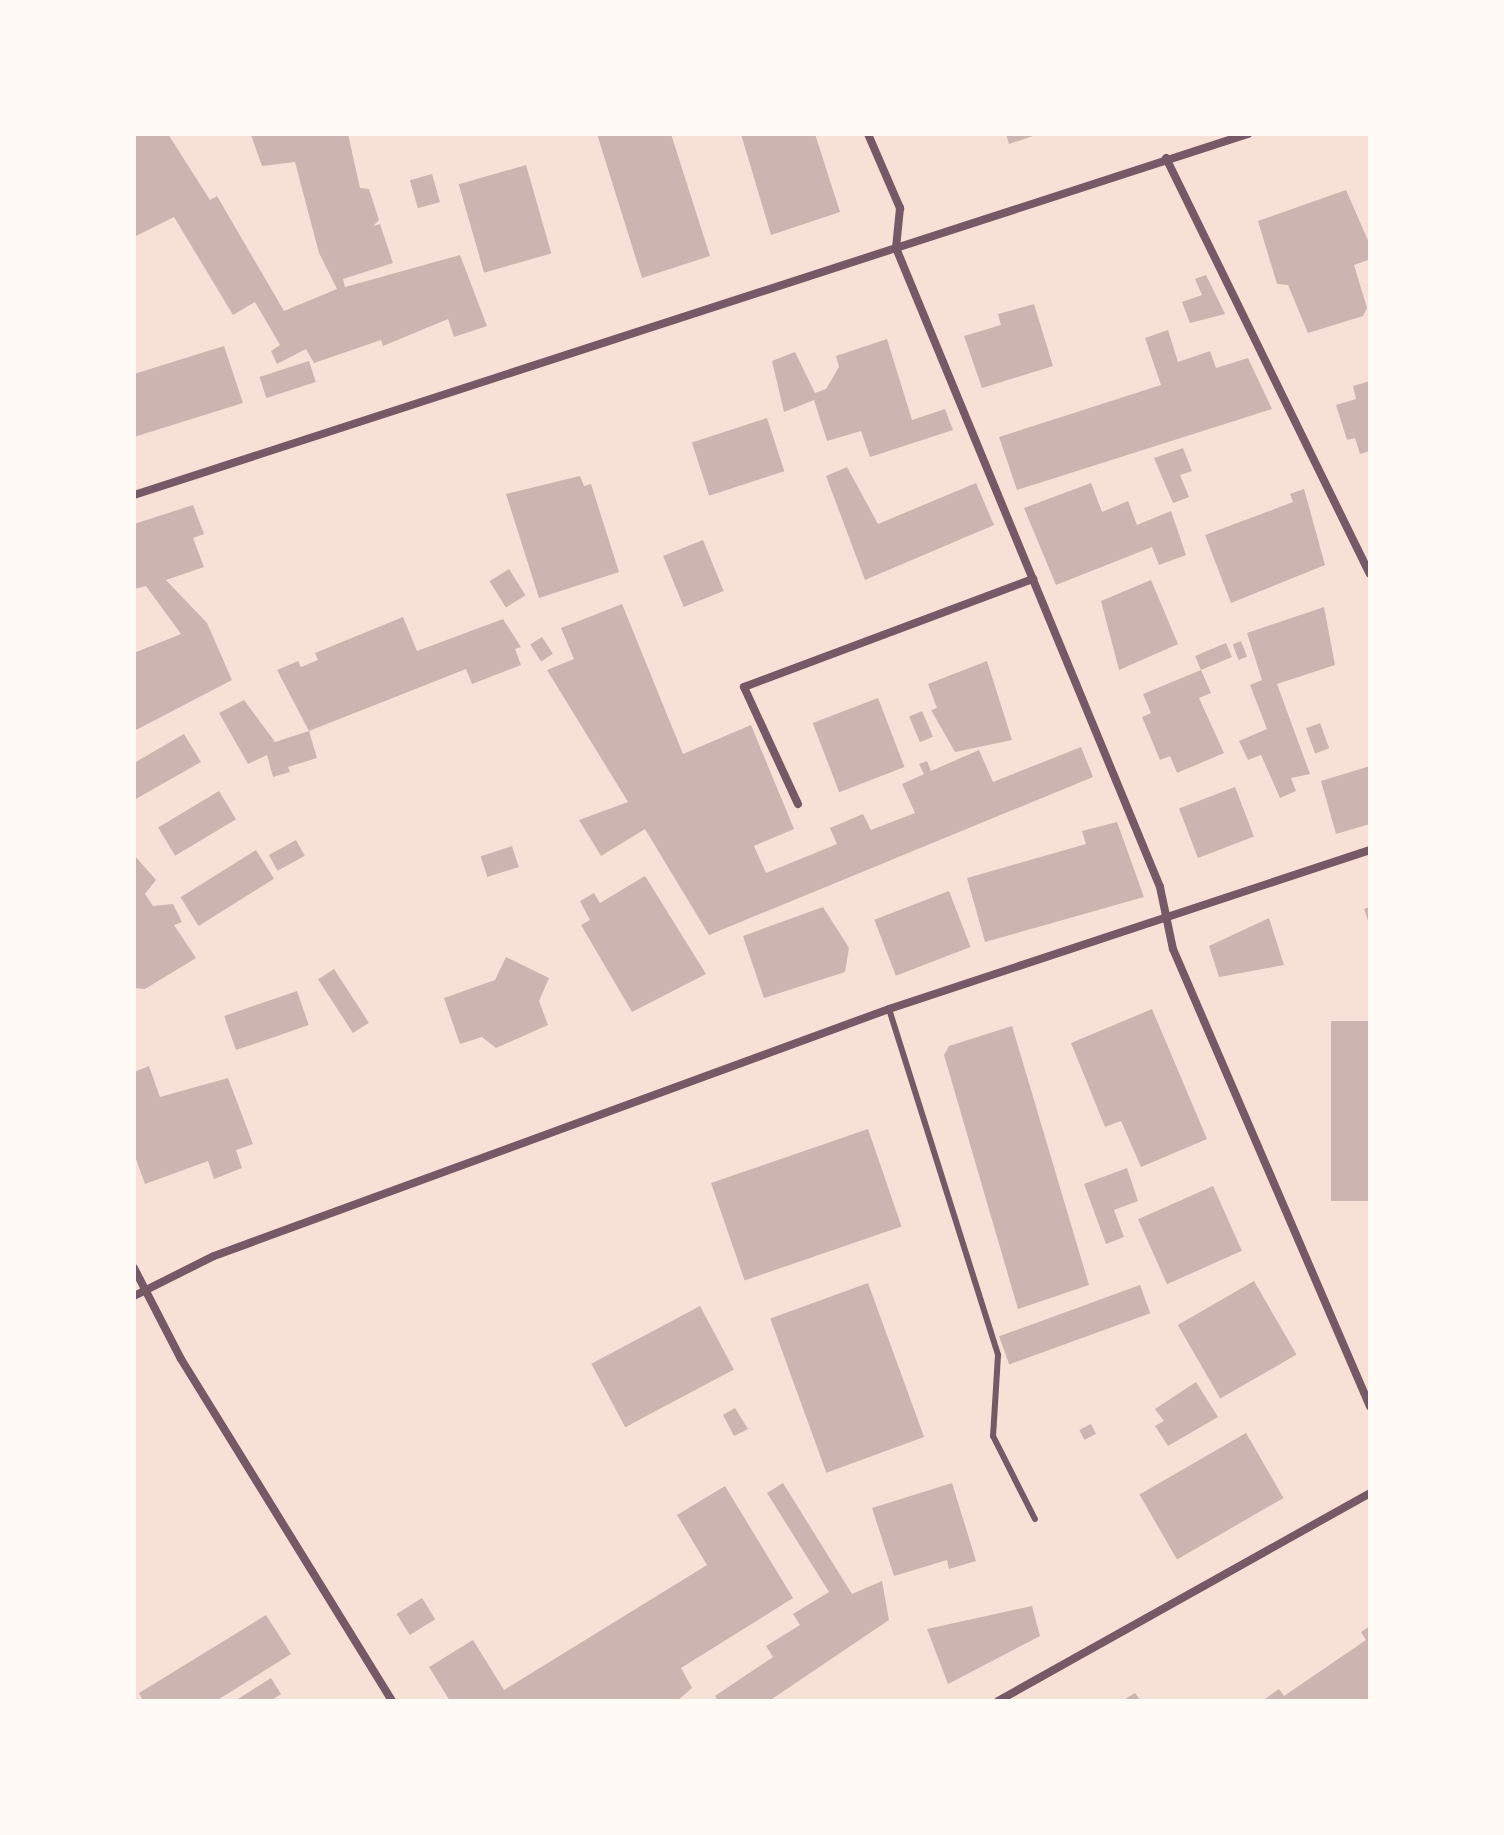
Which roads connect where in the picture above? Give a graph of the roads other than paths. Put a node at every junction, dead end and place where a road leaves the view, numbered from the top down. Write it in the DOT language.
graph roads {
  1 [pos="868,134"];
  2 [pos="1248,134"];
  3 [pos="1166,158"];
  4 [pos="896,248"];
  5 [pos="134,495"];
  6 [pos="1370,574"];
  7 [pos="1033,579"];
  8 [pos="798,804"];
  9 [pos="1370,850"];
  10 [pos="1166,918"];
  11 [pos="889,1009"];
  12 [pos="134,1268"];
  13 [pos="144,1290"];
  14 [pos="134,1296"];
  15 [pos="1370,1406"];
  16 [pos="1370,1493"];
  17 [pos="1035,1519"];
  18 [pos="392,1701"];
  19 [pos="998,1701"];
  1 -- 4 [label="street"];
  2 -- 3 [label="street"];
  3 -- 4 [label="street"];
  3 -- 6 [label="street"];
  4 -- 5 [label="street"];
  4 -- 7 [label="street"];
  7 -- 8 [label="street"];
  7 -- 10 [label="street"];
  9 -- 10 [label="street"];
  10 -- 11 [label="street"];
  10 -- 15 [label="street"];
  11 -- 13 [label="street"];
  11 -- 17 [label="lane"];
  12 -- 13 [label="street"];
  13 -- 14 [label="street"];
  13 -- 18 [label="street"];
  16 -- 19 [label="street"];
}
